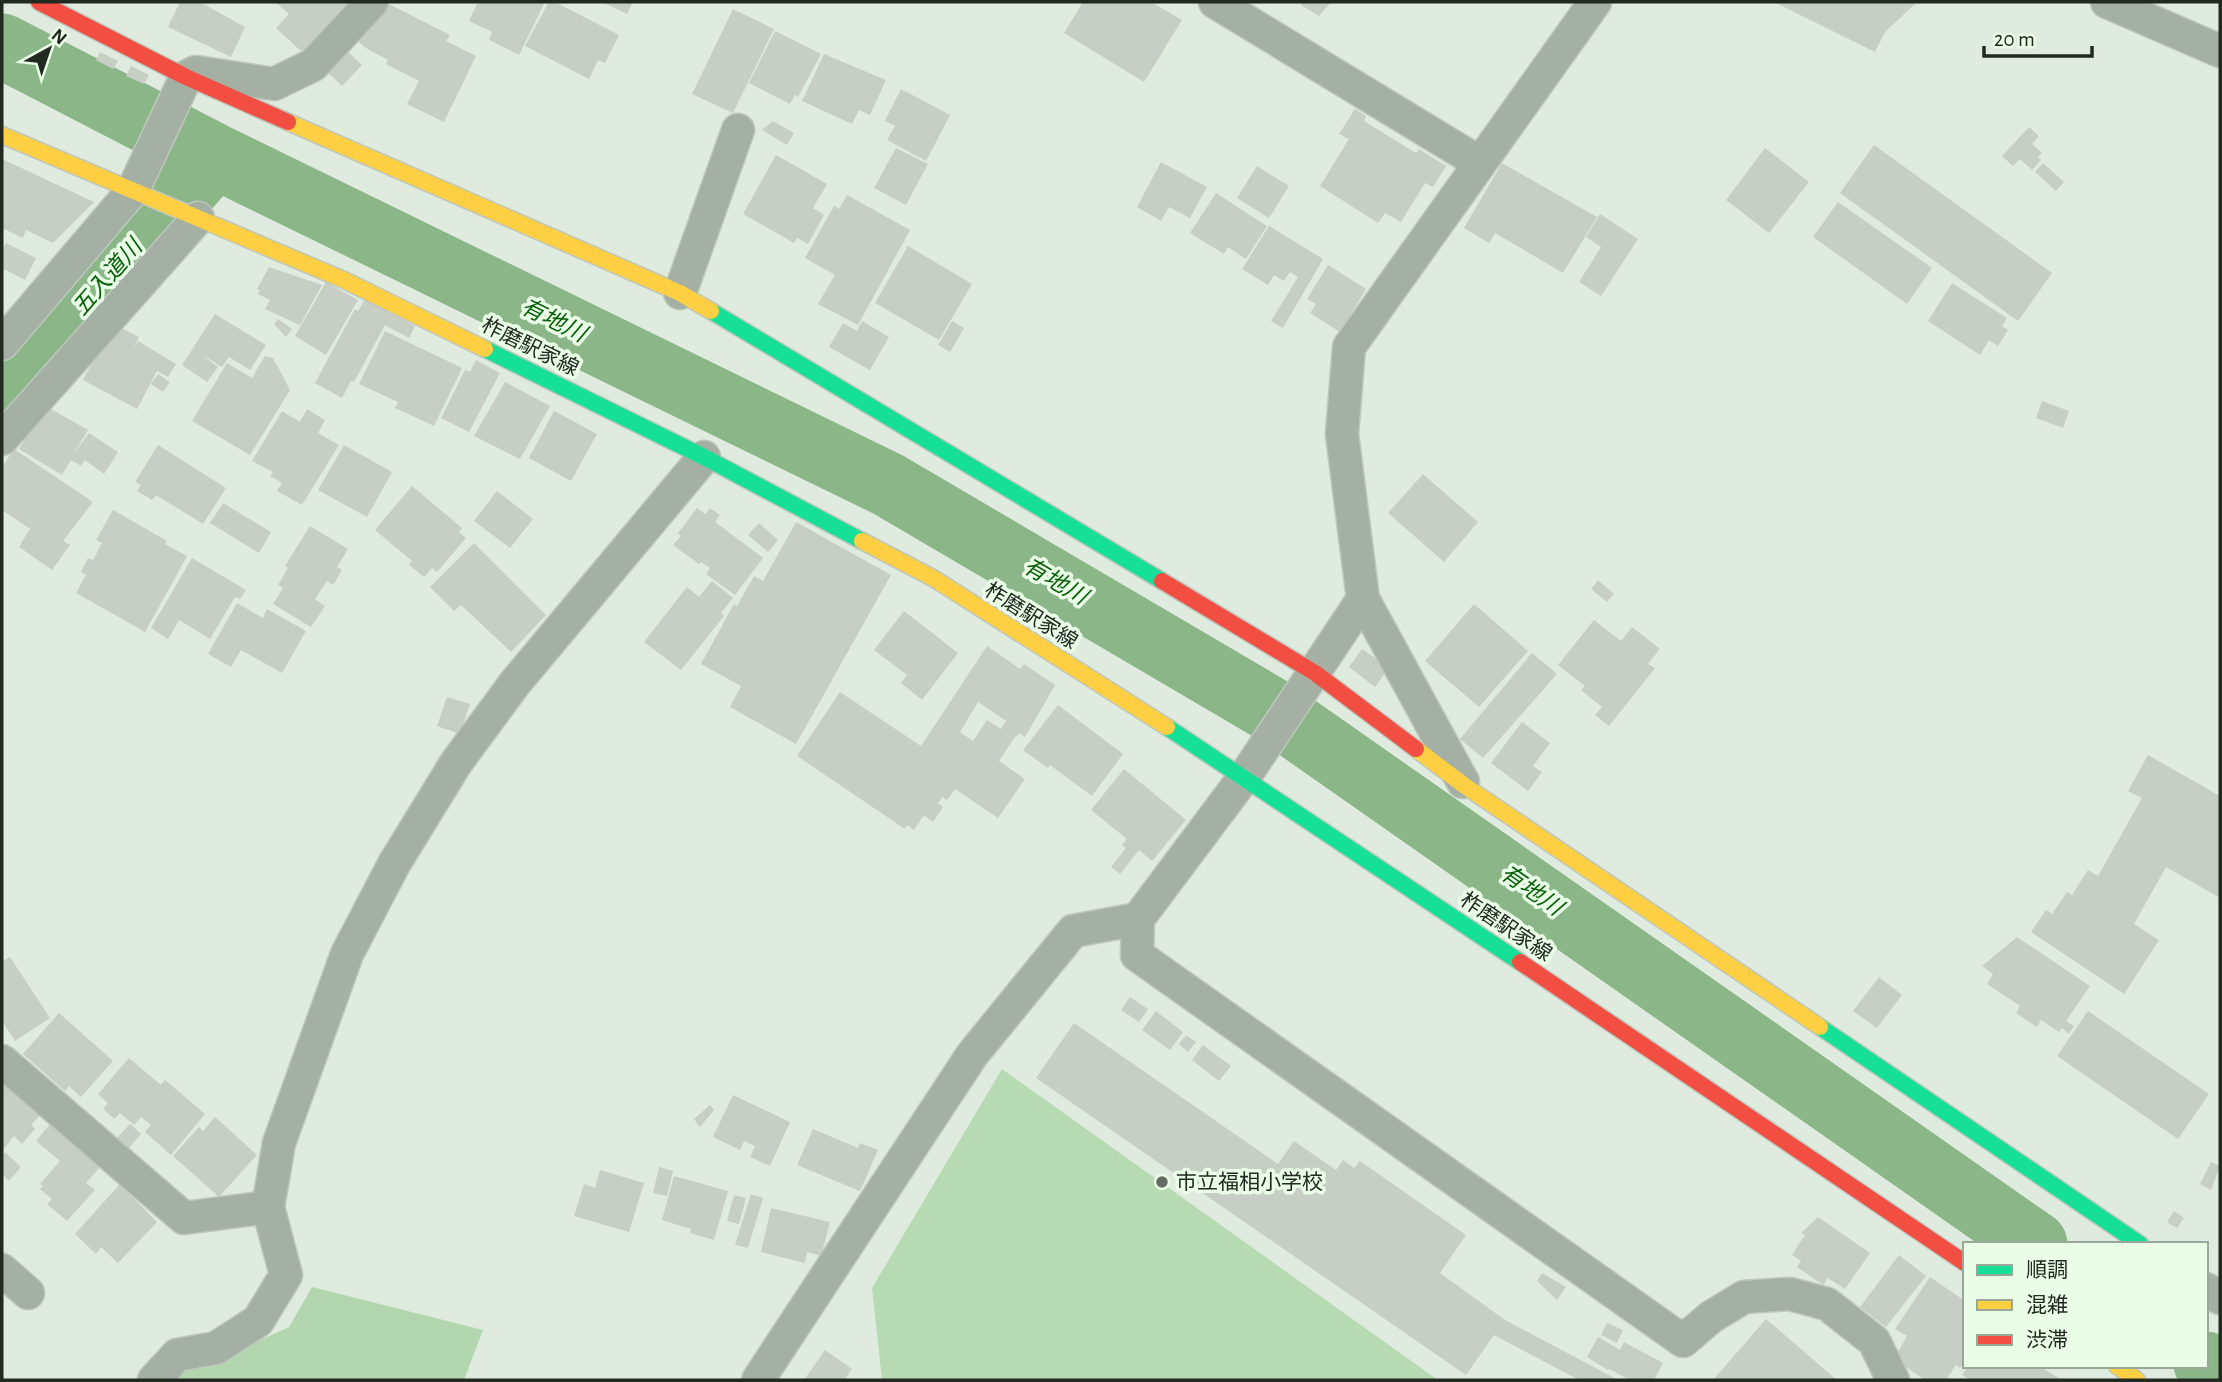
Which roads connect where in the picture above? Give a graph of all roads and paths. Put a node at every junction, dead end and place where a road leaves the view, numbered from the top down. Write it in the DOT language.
graph roads {
  1 [pos="39,2"];
  2 [pos="372,2"];
  3 [pos="1215,2"];
  4 [pos="1595,2"];
  5 [pos="2107,2"];
  6 [pos="2220,51"];
  7 [pos="186,77"];
  8 [pos="738,130"];
  9 [pos="2,135"];
  10 [pos="1480,163"];
  11 [pos="142,190"];
  12 [pos="194,217"];
  13 [pos="680,293"];
  14 [pos="2,344"];
  15 [pos="2,439"];
  16 [pos="705,457"];
  17 [pos="1363,599"];
  18 [pos="1315,673"];
  19 [pos="1245,776"];
  20 [pos="1465,786"];
  21 [pos="1138,919"];
  22 [pos="2,1060"];
  23 [pos="268,1207"];
  24 [pos="2137,1242"];
  25 [pos="1963,1262"];
  26 [pos="2,1270"];
  27 [pos="28,1293"];
  28 [pos="2120,1368"];
  29 [pos="154,1380"];
  30 [pos="758,1380"];
  31 [pos="1893,1380"];
  32 [pos="2137,1380"];
  1 -- 7 [label="street"];
  2 -- 7 [label="street"];
  3 -- 10 [label="street"];
  4 -- 10 [label="street"];
  5 -- 6 [label="street"];
  7 -- 11 [label="street"];
  7 -- 13 [label="street"];
  8 -- 13 [label="street"];
  9 -- 11 [label="street, 柞磨駅家線"];
  10 -- 17 [label="street"];
  11 -- 12 [label="street, 柞磨駅家線"];
  11 -- 14 [label="street"];
  12 -- 15 [label="street"];
  12 -- 16 [label="street, 柞磨駅家線"];
  13 -- 18 [label="street"];
  16 -- 19 [label="street, 柞磨駅家線"];
  16 -- 23 [label="street"];
  17 -- 18 [label="street"];
  17 -- 20 [label="street"];
  18 -- 19 [label="street"];
  18 -- 20 [label="street"];
  19 -- 21 [label="street"];
  19 -- 25 [label="street, 柞磨駅家線"];
  20 -- 24 [label="street"];
  21 -- 30 [label="street"];
  21 -- 31 [label="street"];
  22 -- 23 [label="street"];
  23 -- 29 [label="street"];
  26 -- 27 [label="street"];
  28 -- 32 [label="street"];
}
